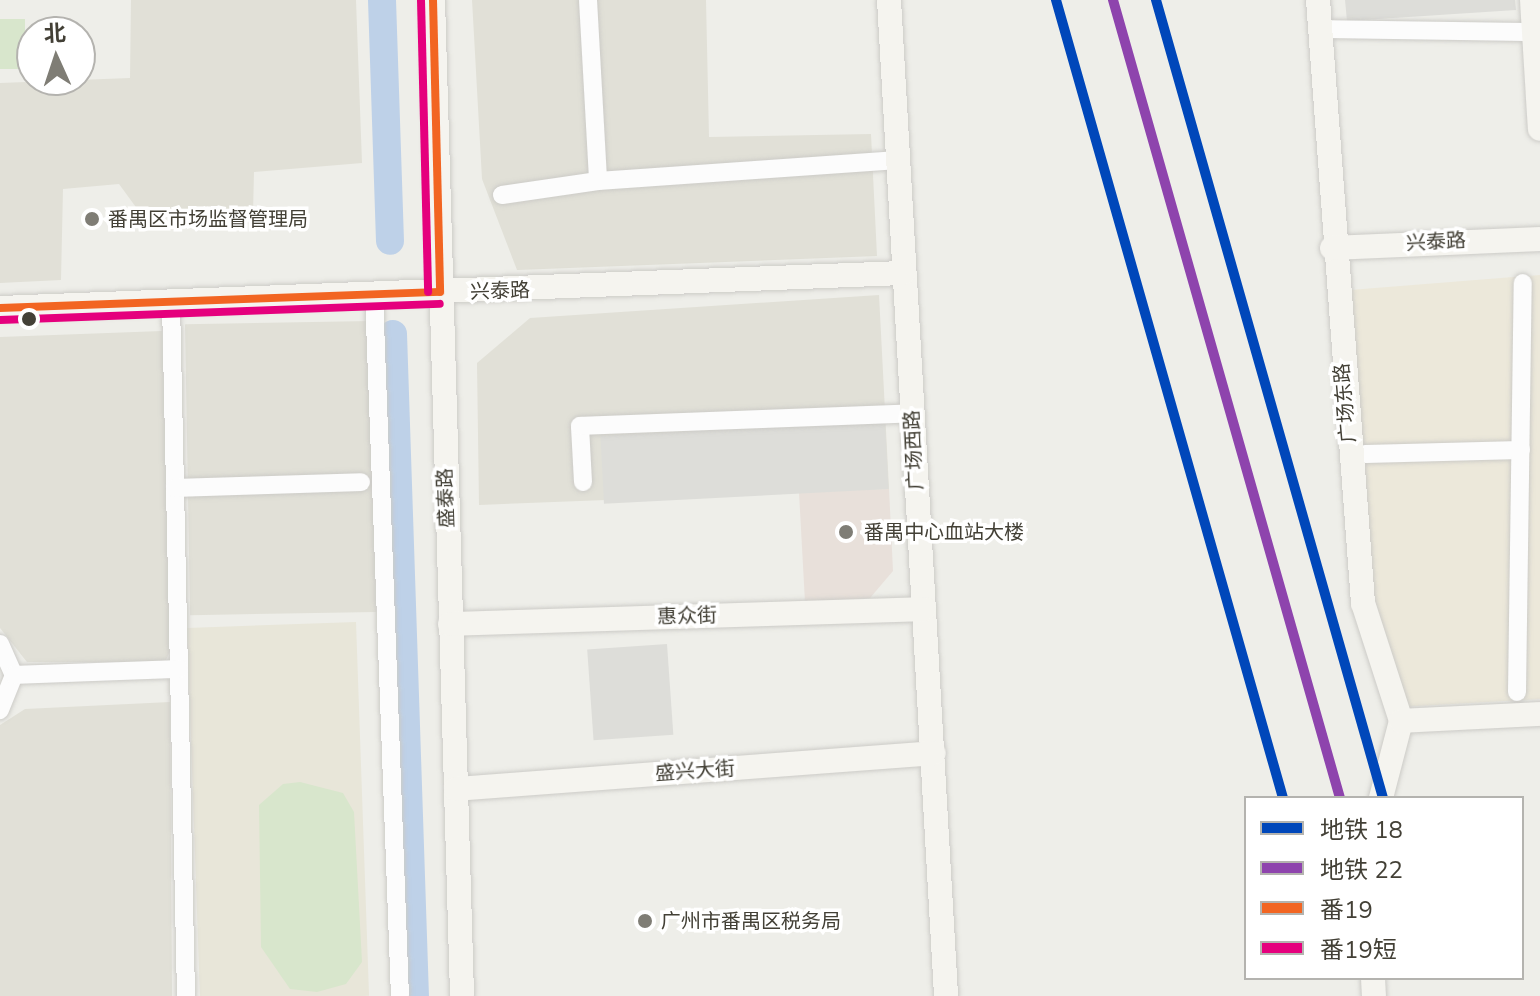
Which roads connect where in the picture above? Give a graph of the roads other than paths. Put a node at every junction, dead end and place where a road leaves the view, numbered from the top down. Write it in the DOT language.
graph roads {
  1 [pos="433,0"];
  2 [pos="588,0"];
  3 [pos="889,0"];
  4 [pos="1318,0"];
  5 [pos="1532,0"];
  6 [pos="1319,29"];
  7 [pos="1534,32"];
  8 [pos="1540,129"];
  9 [pos="898,160"];
  10 [pos="598,181"];
  11 [pos="502,195"];
  12 [pos="1540,239"];
  13 [pos="1332,248"];
  14 [pos="903,273"];
  15 [pos="1523,283"];
  16 [pos="440,292"];
  17 [pos="374,295"];
  18 [pos="171,302"];
  19 [pos="0,308"];
  20 [pos="912,413"];
  21 [pos="1521,450"];
  22 [pos="1365,454"];
  23 [pos="361,482"];
  24 [pos="583,482"];
  25 [pos="175,488"];
  26 [pos="1520,509"];
  27 [pos="1540,510"];
  28 [pos="924,609"];
  29 [pos="450,624"];
  30 [pos="0,644"];
  31 [pos="179,669"];
  32 [pos="14,675"];
  33 [pos="1517,692"];
  34 [pos="0,710"];
  35 [pos="1540,714"];
  36 [pos="1401,721"];
  37 [pos="934,753"];
  38 [pos="456,789"];
  39 [pos="1382,796"];
  40 [pos="186,996"];
  41 [pos="400,996"];
  42 [pos="462,996"];
  43 [pos="946,996"];
  1 -- 16 [label="street, 盛泰路"];
  2 -- 10 [label="street"];
  3 -- 9 [label="street, 广场西路"];
  4 -- 6 [label="street, 广场东路"];
  5 -- 7 [label="street"];
  6 -- 7 [label="street"];
  6 -- 13 [label="street, 广场东路"];
  7 -- 8 [label="street"];
  9 -- 10 [label="street"];
  9 -- 14 [label="street, 广场西路"];
  10 -- 11 [label="street"];
  12 -- 13 [label="street, 兴泰路"];
  13 -- 36 [label="street, 广场东路"];
  14 -- 16 [label="street, 兴泰路"];
  14 -- 20 [label="street, 广场西路"];
  15 -- 21 [label="street"];
  16 -- 17 [label="street, 兴泰路"];
  16 -- 29 [label="street, 盛泰路"];
  17 -- 18 [label="street, 兴泰路"];
  17 -- 41 [label="street"];
  18 -- 19 [label="street, 兴泰路"];
  18 -- 25 [label="street"];
  20 -- 24 [label="street"];
  20 -- 28 [label="street, 广场西路"];
  21 -- 22 [label="street"];
  21 -- 26 [label="street"];
  23 -- 25 [label="street"];
  25 -- 31 [label="street"];
  26 -- 27 [label="street"];
  26 -- 33 [label="street"];
  28 -- 29 [label="street, 惠众街"];
  28 -- 37 [label="street, 广场西路"];
  29 -- 38 [label="street, 盛泰路"];
  30 -- 32 [label="street"];
  31 -- 32 [label="street"];
  31 -- 40 [label="street"];
  32 -- 34 [label="street"];
  35 -- 36 [label="street"];
  36 -- 39 [label="street"];
  37 -- 38 [label="street, 盛兴大街"];
  37 -- 43 [label="street, 广场西路"];
  38 -- 42 [label="street, 盛泰路"];
}
